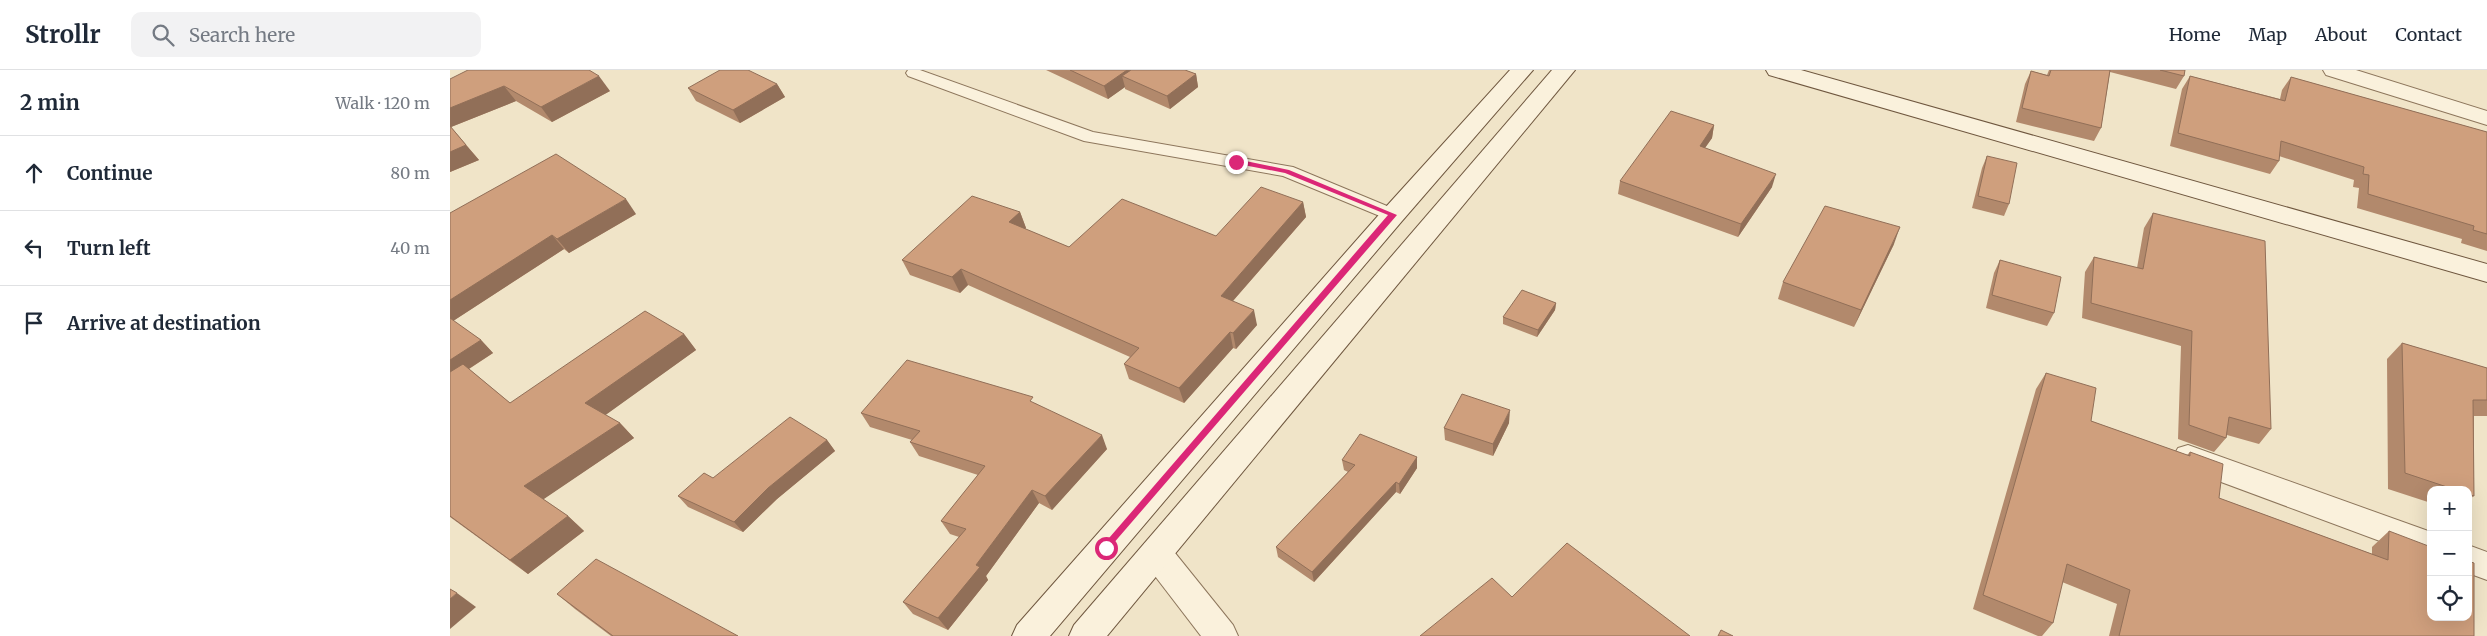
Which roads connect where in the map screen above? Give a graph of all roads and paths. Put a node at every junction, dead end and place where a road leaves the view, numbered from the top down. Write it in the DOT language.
graph roads {
  1 [pos="1522,70"];
  2 [pos="1564,70"];
  3 [pos="1777,70"];
  4 [pos="2334,70"];
  5 [pos="914,73"];
  6 [pos="2487,118"];
  7 [pos="1393,215"];
  8 [pos="2487,273"];
  9 [pos="2163,448"];
  10 [pos="2427,545"];
  11 [pos="1156,553"];
  12 [pos="2472,560"];
  13 [pos="2487,566"];
  14 [pos="1029,636"];
  15 [pos="1086,636"];
  16 [pos="1221,636"];
  1 -- 7 [label="main road"];
  2 -- 11 [label="main road"];
  3 -- 8 [label="main road"];
  4 -- 6 [label="main road"];
  5 -- 7 [label="lane"];
  7 -- 14 [label="main road"];
  9 -- 10 [label="main road"];
  11 -- 15 [label="main road"];
  11 -- 16 [label="main road"];
  12 -- 13 [label="main road"];
}
